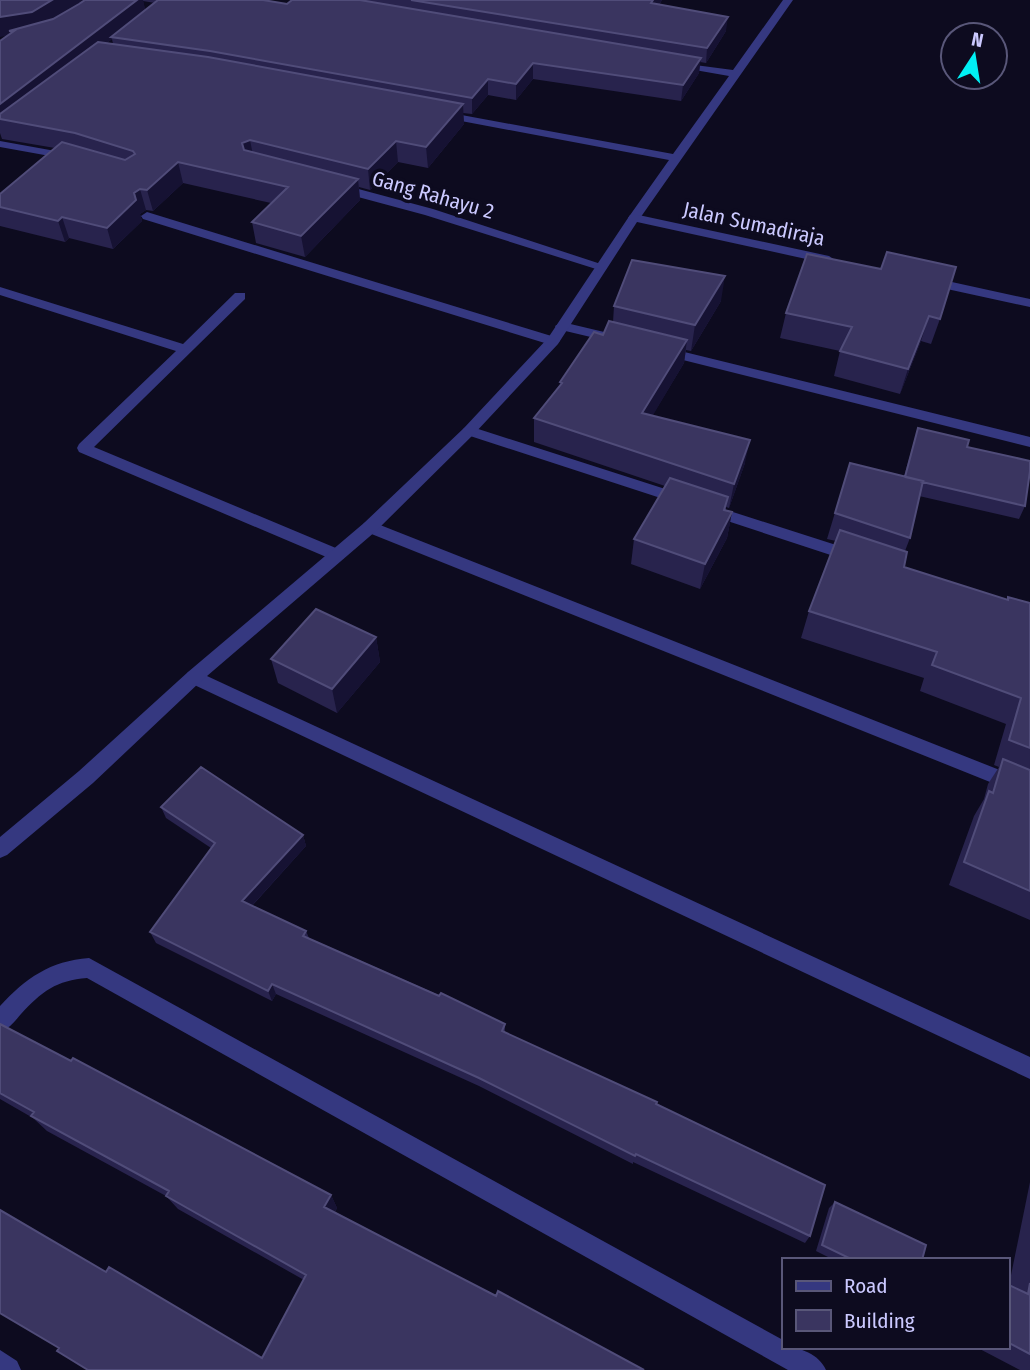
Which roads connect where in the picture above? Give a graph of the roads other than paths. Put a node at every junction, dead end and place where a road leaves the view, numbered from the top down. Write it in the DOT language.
graph roads {
  1 [pos="788,0"];
  2 [pos="666,62"];
  3 [pos="735,74"];
  4 [pos="431,112"];
  5 [pos="0,144"];
  6 [pos="677,158"];
  7 [pos="81,159"];
  8 [pos="321,183"];
  9 [pos="147,216"];
  10 [pos="634,218"];
  11 [pos="839,262"];
  12 [pos="601,266"];
  13 [pos="921,279"];
  14 [pos="0,291"];
  15 [pos="240,296"];
  16 [pos="1030,303"];
  17 [pos="562,326"];
  18 [pos="553,341"];
  19 [pos="629,342"];
  20 [pos="185,349"];
  21 [pos="656,349"];
  22 [pos="469,431"];
  23 [pos="1030,442"];
  24 [pos="370,527"];
  25 [pos="337,555"];
  26 [pos="873,563"];
  27 [pos="194,677"];
  28 [pos="1030,790"];
  29 [pos="0,849"];
  30 [pos="0,1022"];
  31 [pos="1030,1068"];
  32 [pos="0,1363"];
  33 [pos="8,1370"];
  34 [pos="813,1370"];
  1 -- 3 [label="street"];
  2 -- 3 [label="street"];
  3 -- 6 [label="street"];
  4 -- 6 [label="street"];
  5 -- 7 [label="street"];
  6 -- 10 [label="street"];
  8 -- 12 [label="street, Gang Rahayu 2"];
  9 -- 18 [label="street"];
  10 -- 11 [label="street, Jalan Sumadiraja"];
  10 -- 12 [label="street"];
  12 -- 17 [label="street"];
  13 -- 16 [label="street"];
  14 -- 20 [label="street"];
  15 -- 20 [label="street"];
  17 -- 18 [label="street"];
  17 -- 19 [label="street"];
  18 -- 22 [label="street"];
  20 -- 25 [label="street"];
  21 -- 23 [label="street"];
  22 -- 24 [label="street"];
  22 -- 26 [label="street"];
  24 -- 25 [label="street"];
  24 -- 28 [label="street"];
  25 -- 27 [label="street"];
  27 -- 29 [label="street"];
  27 -- 31 [label="street"];
  30 -- 34 [label="street"];
  32 -- 33 [label="street"];
}
